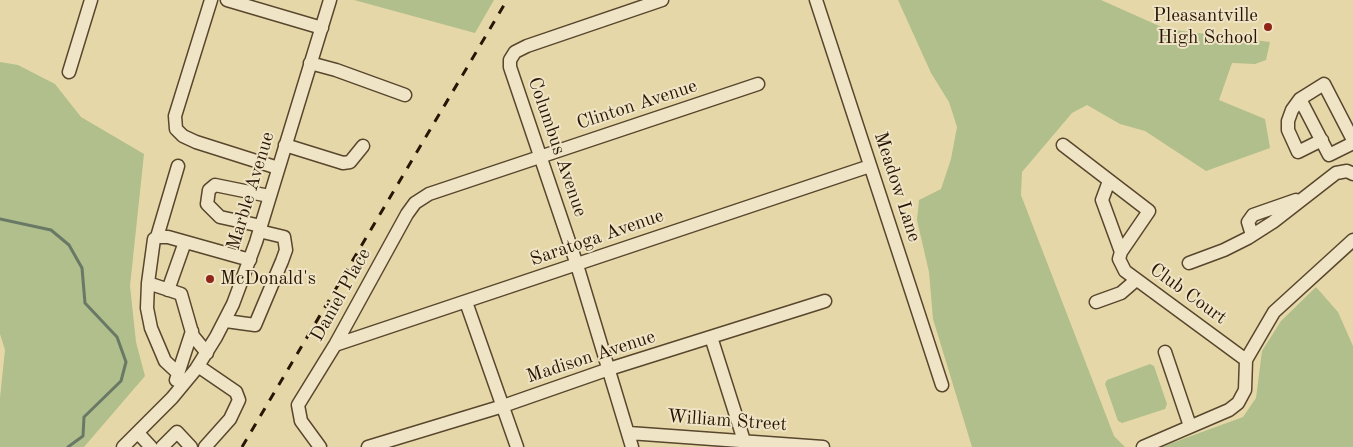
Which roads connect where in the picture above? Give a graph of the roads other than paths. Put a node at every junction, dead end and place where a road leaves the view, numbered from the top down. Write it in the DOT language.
graph roads {
  1 [pos="91,0"];
  2 [pos="212,0"];
  3 [pos="227,0"];
  4 [pos="330,0"];
  5 [pos="662,0"];
  6 [pos="816,0"];
  7 [pos="322,28"];
  8 [pos="310,63"];
  9 [pos="69,72"];
  10 [pos="758,84"];
  11 [pos="405,95"];
  12 [pos="1300,99"];
  13 [pos="1322,140"];
  14 [pos="1353,141"];
  15 [pos="285,145"];
  16 [pos="1063,145"];
  17 [pos="363,146"];
  18 [pos="540,157"];
  19 [pos="178,166"];
  20 [pos="870,166"];
  21 [pos="278,168"];
  22 [pos="1353,174"];
  23 [pos="1109,181"];
  24 [pos="269,196"];
  25 [pos="415,203"];
  26 [pos="260,229"];
  27 [pos="157,237"];
  28 [pos="1353,240"];
  29 [pos="185,242"];
  30 [pos="1120,252"];
  31 [pos="250,260"];
  32 [pos="1189,264"];
  33 [pos="578,265"];
  34 [pos="1136,280"];
  35 [pos="148,283"];
  36 [pos="168,290"];
  37 [pos="825,301"];
  38 [pos="466,302"];
  39 [pos="1096,302"];
  40 [pos="226,320"];
  41 [pos="192,331"];
  42 [pos="711,337"];
  43 [pos="335,345"];
  44 [pos="1165,352"];
  45 [pos="207,353"];
  46 [pos="1246,360"];
  47 [pos="198,366"];
  48 [pos="609,369"];
  49 [pos="178,373"];
  50 [pos="942,385"];
  51 [pos="172,398"];
  52 [pos="503,406"];
  53 [pos="1190,426"];
  54 [pos="138,433"];
  55 [pos="629,433"];
  56 [pos="745,444"];
  57 [pos="124,447"];
  58 [pos="151,447"];
  59 [pos="162,447"];
  60 [pos="191,447"];
  61 [pos="205,447"];
  62 [pos="320,447"];
  63 [pos="368,447"];
  64 [pos="517,447"];
  65 [pos="632,447"];
  66 [pos="823,447"];
  67 [pos="1143,447"];
  1 -- 9 [label="street"];
  2 -- 21 [label="street"];
  3 -- 7 [label="street"];
  4 -- 7 [label="street, Marble Avenue"];
  5 -- 18 [label="street, Columbus Avenue"];
  6 -- 20 [label="street, Meadow Lane"];
  7 -- 8 [label="street, Marble Avenue"];
  8 -- 11 [label="street"];
  8 -- 15 [label="street, Marble Avenue"];
  10 -- 18 [label="street, Clinton Avenue"];
  12 -- 13 [label="street"];
  12 -- 13 [label="street"];
  12 -- 14 [label="street"];
  13 -- 14 [label="street"];
  15 -- 17 [label="street"];
  15 -- 21 [label="street, Marble Avenue"];
  16 -- 23 [label="street"];
  18 -- 25 [label="street, Clinton Avenue"];
  18 -- 33 [label="street, Columbus Avenue"];
  19 -- 27 [label="street"];
  20 -- 33 [label="street, Saratoga Avenue"];
  20 -- 50 [label="street, Meadow Lane"];
  21 -- 24 [label="street, Marble Avenue"];
  22 -- 32 [label="street"];
  23 -- 30 [label="street, Club Court"];
  23 -- 30 [label="street"];
  24 -- 26 [label="street, Marble Avenue"];
  24 -- 26 [label="street"];
  25 -- 43 [label="street, Daniel Place"];
  26 -- 31 [label="street, Marble Avenue"];
  26 -- 40 [label="street"];
  27 -- 29 [label="street"];
  27 -- 35 [label="street"];
  28 -- 46 [label="street"];
  29 -- 31 [label="street"];
  29 -- 36 [label="street"];
  30 -- 34 [label="street, Club Court"];
  31 -- 40 [label="street, Marble Avenue"];
  33 -- 38 [label="street, Saratoga Avenue"];
  33 -- 48 [label="street, Columbus Avenue"];
  34 -- 39 [label="street"];
  34 -- 46 [label="street, Club Court"];
  35 -- 36 [label="street"];
  35 -- 49 [label="street"];
  36 -- 41 [label="street"];
  37 -- 42 [label="street, Madison Avenue"];
  38 -- 43 [label="street, Saratoga Avenue"];
  38 -- 52 [label="street"];
  40 -- 45 [label="street, Marble Avenue"];
  41 -- 45 [label="street"];
  41 -- 49 [label="street"];
  42 -- 48 [label="street, Madison Avenue"];
  42 -- 56 [label="street"];
  43 -- 62 [label="street, Daniel Place"];
  44 -- 53 [label="street"];
  45 -- 47 [label="street, Marble Avenue"];
  46 -- 53 [label="street"];
  47 -- 51 [label="street, Marble Avenue"];
  47 -- 61 [label="street"];
  48 -- 52 [label="street, Madison Avenue"];
  48 -- 55 [label="street, Columbus Avenue"];
  49 -- 51 [label="street"];
  51 -- 54 [label="street, Marble Avenue"];
  52 -- 63 [label="street, Madison Avenue"];
  52 -- 64 [label="street"];
  53 -- 67 [label="street"];
  54 -- 57 [label="street, Marble Avenue"];
  54 -- 58 [label="street"];
  55 -- 56 [label="street, William Street"];
  55 -- 65 [label="street, Columbus Avenue"];
  56 -- 66 [label="street, William Street"];
  59 -- 60 [label="street"];
}
